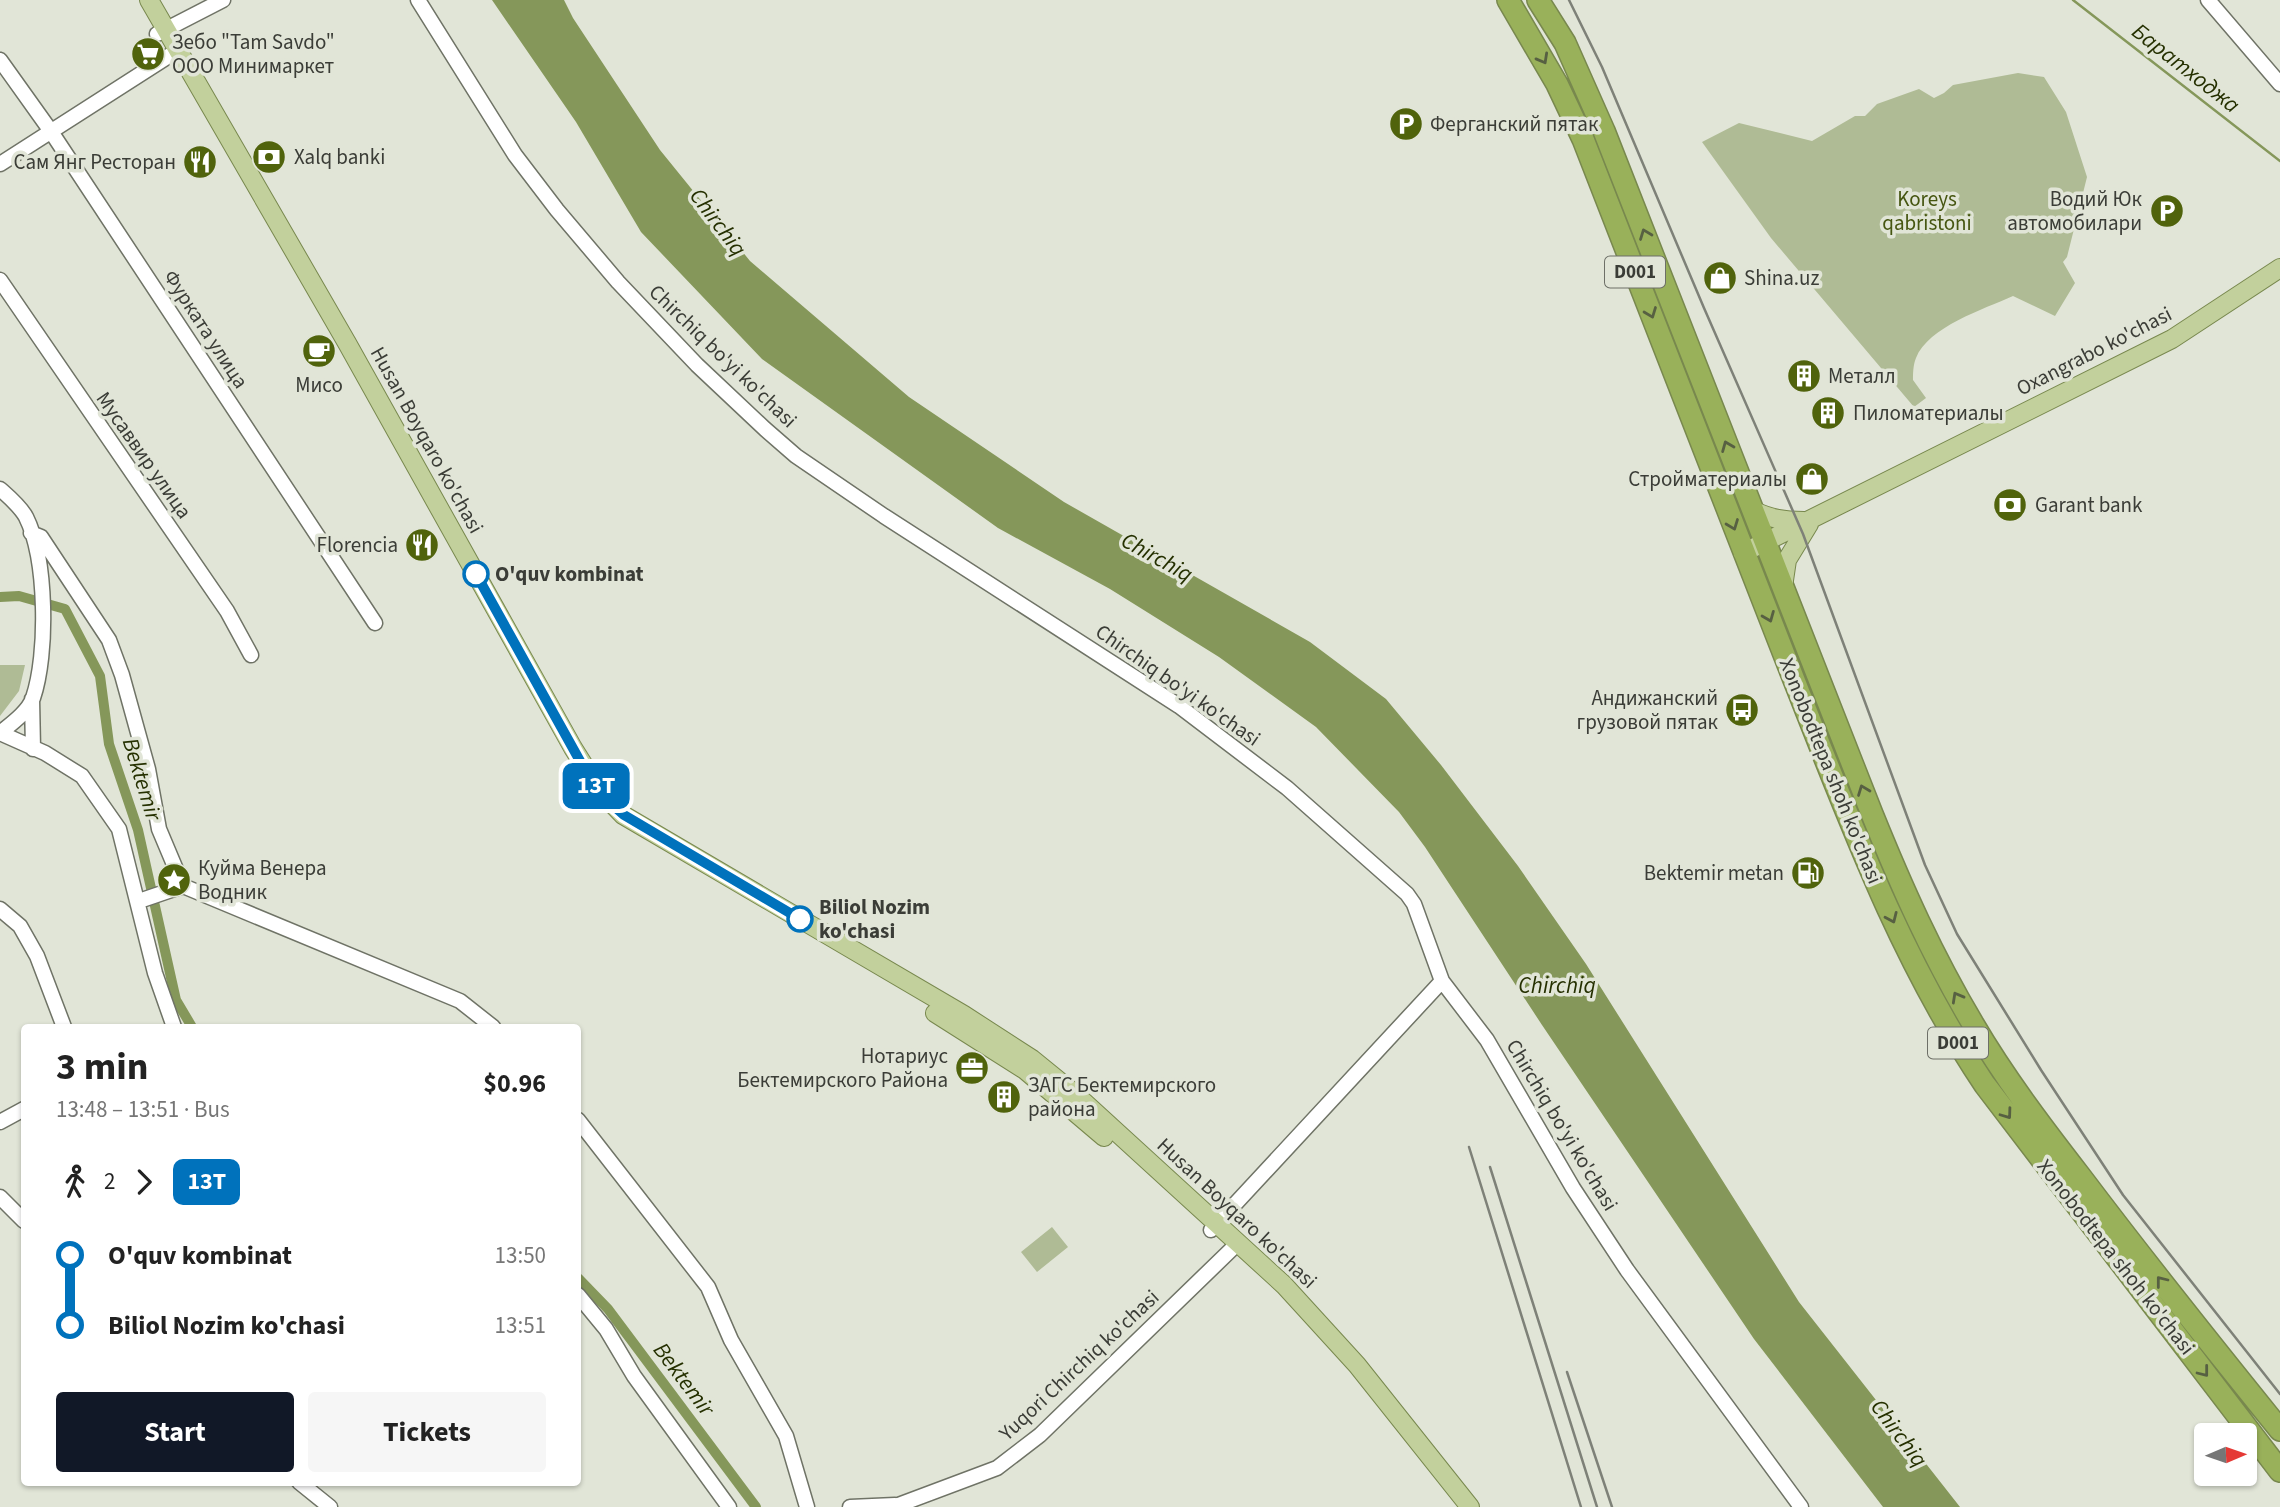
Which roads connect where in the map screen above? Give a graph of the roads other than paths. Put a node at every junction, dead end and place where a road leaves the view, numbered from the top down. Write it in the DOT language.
graph roads {
  1 [pos="136,0"];
  2 [pos="149,0"];
  3 [pos="223,0"];
  4 [pos="418,0"];
  5 [pos="1508,0"];
  6 [pos="1538,0"];
  7 [pos="2208,0"];
  8 [pos="162,32"];
  9 [pos="174,52"];
  10 [pos="0,60"];
  11 [pos="1577,73"];
  12 [pos="1557,84"];
  13 [pos="2280,84"];
  14 [pos="50,130"];
  15 [pos="0,164"];
  16 [pos="2280,268"];
  17 [pos="0,280"];
  18 [pos="0,489"];
  19 [pos="1752,510"];
  20 [pos="1811,521"];
  21 [pos="31,533"];
  22 [pos="1766,542"];
  23 [pos="1743,553"];
  24 [pos="1783,587"];
  25 [pos="374,623"];
  26 [pos="251,655"];
  27 [pos="32,699"];
  28 [pos="0,733"];
  29 [pos="33,749"];
  30 [pos="183,886"];
  31 [pos="139,901"];
  32 [pos="0,909"];
  33 [pos="1442,981"];
  34 [pos="63,1024"];
  35 [pos="173,1024"];
  36 [pos="489,1024"];
  37 [pos="21,1112"];
  38 [pos="0,1122"];
  39 [pos="581,1124"];
  40 [pos="1,1201"];
  41 [pos="21,1218"];
  42 [pos="1214,1226"];
  43 [pos="1235,1246"];
  44 [pos="581,1299"];
  45 [pos="1353,1367"];
  46 [pos="2280,1430"];
  47 [pos="2280,1471"];
  48 [pos="304,1486"];
  49 [pos="894,1506"];
  50 [pos="330,1507"];
  51 [pos="729,1507"];
  52 [pos="807,1507"];
  53 [pos="850,1507"];
  54 [pos="1458,1507"];
  55 [pos="1470,1507"];
  56 [pos="1801,1507"];
  1 -- 8 [label="main road, Husan Boyqaro ko'chasi"];
  2 -- 8 [label="main road, Husan Boyqaro ko'chasi"];
  3 -- 8 [label="street"];
  4 -- 33 [label="street, Chirchiq bo'yi ko'chasi"];
  5 -- 12 [label="highway, Xonobodtepa shoh ko'chasi / D001, one-way"];
  6 -- 11 [label="highway, Xonobodtepa shoh ko'chasi / D001"];
  7 -- 13 [label="street"];
  8 -- 9 [label="main road, Husan Boyqaro ko'chasi"];
  9 -- 14 [label="street"];
  9 -- 42 [label="main road, Husan Boyqaro ko'chasi"];
  10 -- 14 [label="street, Фурката улица"];
  11 -- 12 [label="highway"];
  19 -- 11 [label="highway, Xonobodtepa shoh ko'chasi / D001, one-way"];
  12 -- 23 [label="highway, Xonobodtepa shoh ko'chasi / D001, one-way"];
  14 -- 15 [label="street"];
  14 -- 25 [label="street, Фурката улица"];
  16 -- 20 [label="main road, Oxangrabo ko'chasi"];
  17 -- 26 [label="street, Мусаввир улица"];
  18 -- 21 [label="street"];
  19 -- 20 [label="main road, Oxangrabo ko'chasi"];
  19 -- 22 [label="highway, Xonobodtepa shoh ko'chasi / D001"];
  20 -- 22 [label="main road, Oxangrabo ko'chasi"];
  20 -- 24 [label="main road, Oxangrabo ko'chasi"];
  21 -- 27 [label="street"];
  21 -- 30 [label="street"];
  22 -- 23 [label="main road, Oxangrabo ko'chasi"];
  22 -- 24 [label="highway, Xonobodtepa shoh ko'chasi / D001"];
  23 -- 47 [label="highway, Xonobodtepa shoh ko'chasi / D001, one-way"];
  46 -- 24 [label="highway, Xonobodtepa shoh ko'chasi / D001, one-way"];
  27 -- 28 [label="street"];
  27 -- 29 [label="street"];
  28 -- 29 [label="street"];
  29 -- 31 [label="street"];
  30 -- 31 [label="street"];
  30 -- 36 [label="street"];
  31 -- 35 [label="street"];
  32 -- 34 [label="street"];
  33 -- 42 [label="street"];
  33 -- 56 [label="street, Chirchiq bo'yi ko'chasi"];
  37 -- 38 [label="street"];
  39 -- 52 [label="street"];
  40 -- 41 [label="street"];
  42 -- 43 [label="main road, Husan Boyqaro ko'chasi"];
  43 -- 45 [label="main road, Husan Boyqaro ko'chasi"];
  43 -- 49 [label="street, Yuqori Chirchiq ko'chasi"];
  44 -- 51 [label="street"];
  45 -- 54 [label="main road, Husan Boyqaro ko'chasi"];
  45 -- 55 [label="main road, Husan Boyqaro ko'chasi"];
  48 -- 50 [label="street"];
  49 -- 53 [label="street, Yuqori Chirchiq ko'chasi"];
}
